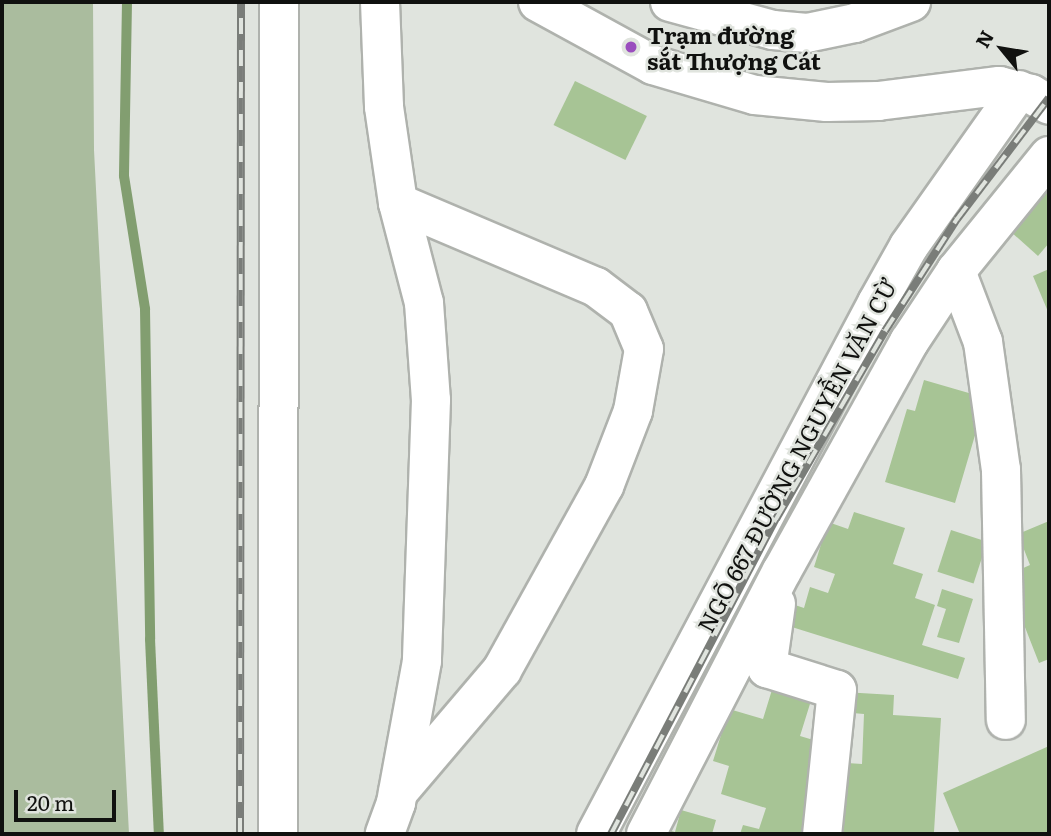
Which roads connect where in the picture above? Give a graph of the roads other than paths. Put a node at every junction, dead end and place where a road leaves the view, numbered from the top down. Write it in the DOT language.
graph roads {
  1 [pos="279,2"];
  2 [pos="380,2"];
  3 [pos="538,2"];
  4 [pos="911,2"];
  5 [pos="686,5"];
  6 [pos="768,16"];
  7 [pos="1034,97"];
  8 [pos="1049,156"];
  9 [pos="398,203"];
  10 [pos="956,271"];
  11 [pos="782,571"];
  12 [pos="1006,720"];
  13 [pos="398,792"];
  14 [pos="278,834"];
  15 [pos="385,834"];
  16 [pos="596,834"];
  17 [pos="646,834"];
  18 [pos="822,834"];
  1 -- 14 [label="street"];
  2 -- 9 [label="street"];
  3 -- 7 [label="street"];
  4 -- 6 [label="street"];
  5 -- 6 [label="street"];
  7 -- 16 [label="street, NGÕ 667 ĐƯỜNG NGUYỄN VĂN CỪ"];
  8 -- 10 [label="street, NGÕ 667 ĐƯỜNG NGUYỄN VĂN CỪ"];
  9 -- 13 [label="street"];
  9 -- 13 [label="street"];
  10 -- 11 [label="street, NGÕ 667 ĐƯỜNG NGUYỄN VĂN CỪ"];
  10 -- 12 [label="street"];
  11 -- 17 [label="street, NGÕ 667 ĐƯỜNG NGUYỄN VĂN CỪ"];
  11 -- 18 [label="street"];
  13 -- 15 [label="street"];
}
